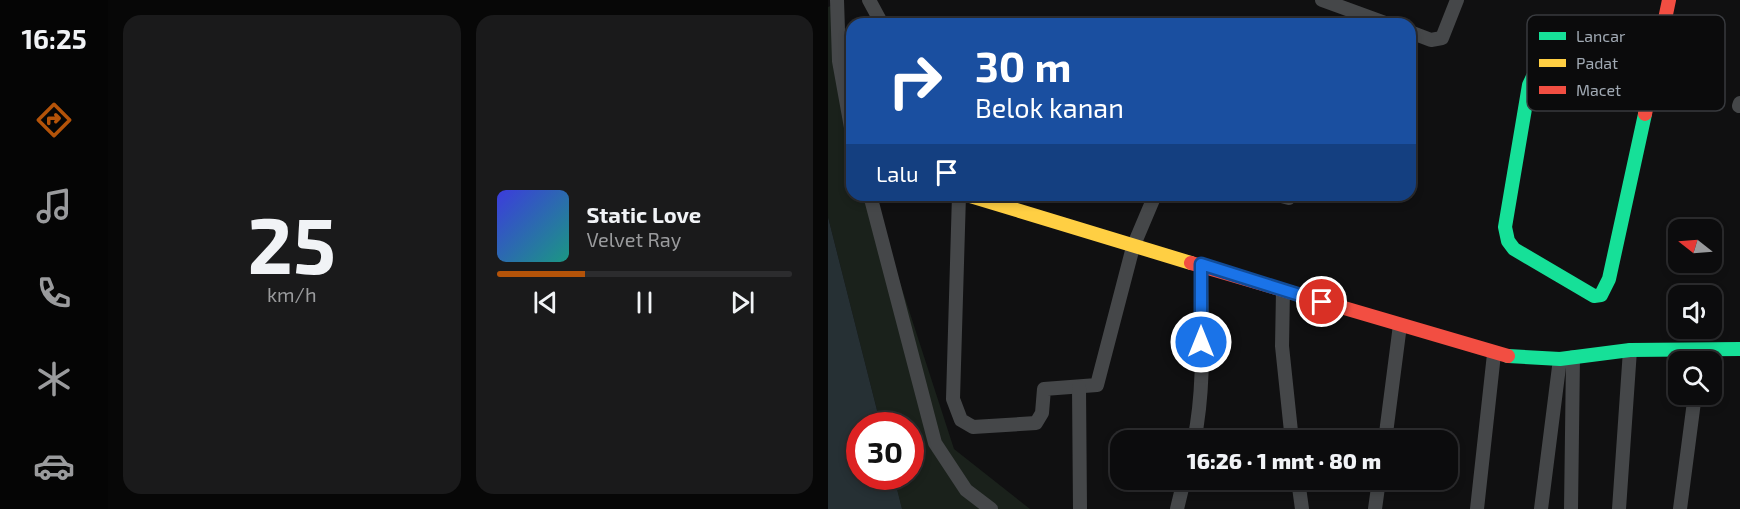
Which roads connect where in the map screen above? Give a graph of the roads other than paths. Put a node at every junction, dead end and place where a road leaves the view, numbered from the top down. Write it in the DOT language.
graph roads {
  1 [pos="837,0"];
  2 [pos="869,0"];
  3 [pos="1322,0"];
  4 [pos="1457,0"];
  5 [pos="1669,0"];
  6 [pos="1666,15"];
  7 [pos="879,18"];
  8 [pos="1372,18"];
  9 [pos="1416,34"];
  10 [pos="846,99"];
  11 [pos="1527,102"];
  12 [pos="1645,111"];
  13 [pos="872,201"];
  14 [pos="960,201"];
  15 [pos="1011,201"];
  16 [pos="1152,201"];
  17 [pos="1133,246"];
  18 [pos="1201,264"];
  19 [pos="1283,291"];
  20 [pos="1400,325"];
  21 [pos="1740,349"];
  22 [pos="1630,350"];
  23 [pos="1722,352"];
  24 [pos="1668,353"];
  25 [pos="1494,354"];
  26 [pos="1566,358"];
  27 [pos="1078,387"];
  28 [pos="1694,405"];
  29 [pos="1196,430"];
  30 [pos="1291,430"];
  31 [pos="1386,430"];
  32 [pos="1182,490"];
  33 [pos="1299,490"];
  34 [pos="1378,490"];
  35 [pos="991,509"];
  36 [pos="1080,509"];
  37 [pos="1177,509"];
  38 [pos="1302,509"];
  39 [pos="1376,509"];
  40 [pos="1477,509"];
  41 [pos="1541,509"];
  42 [pos="1571,509"];
  43 [pos="1619,509"];
  44 [pos="1680,509"];
  1 -- 10 [label="street"];
  2 -- 7 [label="street"];
  3 -- 8 [label="street"];
  4 -- 9 [label="street"];
  5 -- 6 [label="street"];
  11 -- 12 [label="street"];
  13 -- 35 [label="street"];
  14 -- 27 [label="street"];
  15 -- 17 [label="street"];
  16 -- 17 [label="street"];
  17 -- 18 [label="street"];
  17 -- 27 [label="street"];
  18 -- 19 [label="street"];
  18 -- 29 [label="street"];
  19 -- 20 [label="street"];
  19 -- 30 [label="street"];
  20 -- 25 [label="street"];
  20 -- 31 [label="street"];
  21 -- 23 [label="street"];
  22 -- 24 [label="street"];
  22 -- 26 [label="street"];
  22 -- 43 [label="street"];
  25 -- 26 [label="street"];
  25 -- 40 [label="street"];
  26 -- 41 [label="street"];
  26 -- 42 [label="street"];
  27 -- 36 [label="street"];
  28 -- 44 [label="street"];
  32 -- 37 [label="street"];
  33 -- 38 [label="street"];
  34 -- 39 [label="street"];
}
